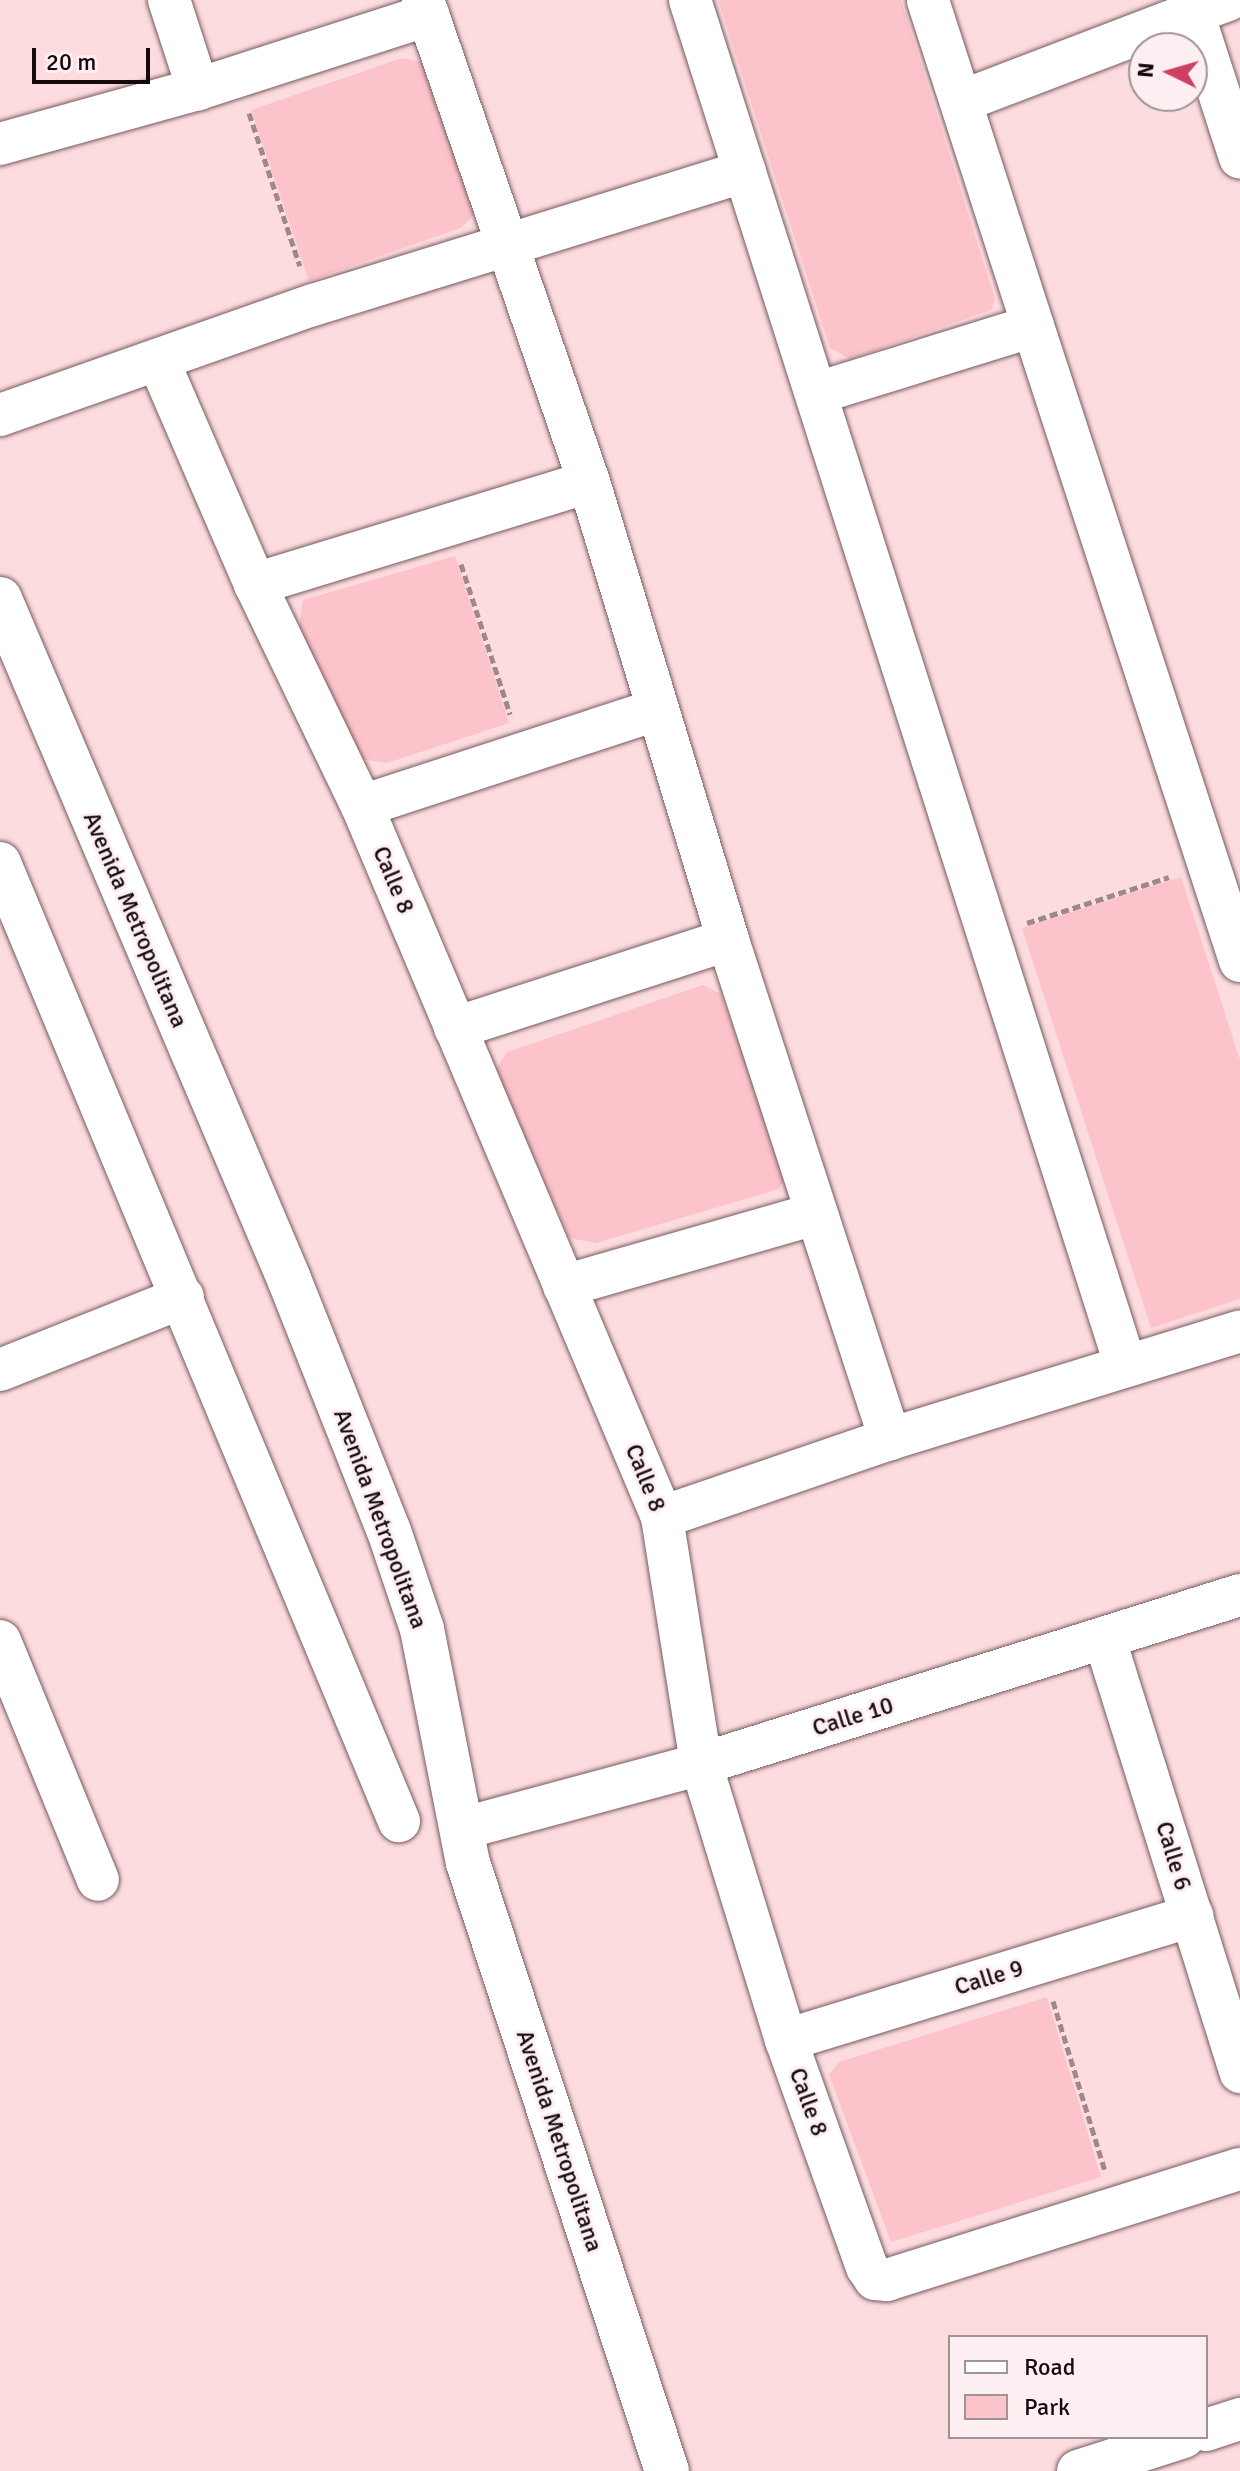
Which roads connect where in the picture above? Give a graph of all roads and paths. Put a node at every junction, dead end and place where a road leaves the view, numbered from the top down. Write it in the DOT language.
graph roads {
  1 [pos="169,0"];
  2 [pos="690,0"];
  3 [pos="928,0"];
  4 [pos="1203,4"];
  5 [pos="426,8"];
  6 [pos="218,83"];
  7 [pos="962,101"];
  8 [pos="0,144"];
  9 [pos="1240,158"];
  10 [pos="745,171"];
  11 [pos="510,245"];
  12 [pos="313,305"];
  13 [pos="1033,326"];
  14 [pos="158,360"];
  15 [pos="817,393"];
  16 [pos="0,415"];
  17 [pos="589,482"];
  18 [pos="449,525"];
  19 [pos="255,584"];
  20 [pos="0,599"];
  21 [pos="658,709"];
  22 [pos="522,753"];
  23 [pos="362,806"];
  24 [pos="0,863"];
  25 [pos="1208,864"];
  26 [pos="989,935"];
  27 [pos="728,940"];
  28 [pos="1240,961"];
  29 [pos="455,1028"];
  30 [pos="815,1214"];
  31 [pos="564,1286"];
  32 [pos="183,1297"];
  33 [pos="1240,1331"];
  34 [pos="1125,1364"];
  35 [pos="0,1370"];
  36 [pos="890,1439"];
  37 [pos="662,1517"];
  38 [pos="1240,1595"];
  39 [pos="1105,1640"];
  40 [pos="0,1641"];
  41 [pos="701,1764"];
  42 [pos="399,1821"];
  43 [pos="464,1828"];
  44 [pos="98,1880"];
  45 [pos="1192,1916"];
  46 [pos="1041,1962"];
  47 [pos="786,2040"];
  48 [pos="1240,2072"];
  49 [pos="1240,2169"];
  50 [pos="1116,2207"];
  51 [pos="1240,2419"];
  52 [pos="1208,2429"];
  53 [pos="1178,2439"];
  54 [pos="667,2471"];
  55 [pos="1078,2471"];
  1 -- 6 [label="street"];
  2 -- 10 [label="street"];
  3 -- 7 [label="street"];
  4 -- 7 [label="street"];
  4 -- 9 [label="street"];
  5 -- 6 [label="street"];
  5 -- 11 [label="street"];
  6 -- 8 [label="street"];
  6 -- 12 [label="path"];
  7 -- 13 [label="street"];
  10 -- 11 [label="street"];
  10 -- 15 [label="street"];
  11 -- 12 [label="street"];
  11 -- 17 [label="street"];
  12 -- 14 [label="street"];
  13 -- 15 [label="street"];
  13 -- 25 [label="street"];
  14 -- 16 [label="street"];
  14 -- 19 [label="street, Calle 8"];
  15 -- 26 [label="street"];
  17 -- 18 [label="street"];
  17 -- 21 [label="street"];
  18 -- 19 [label="street"];
  18 -- 22 [label="path"];
  19 -- 23 [label="street, Calle 8"];
  20 -- 43 [label="street, Avenida Metropolitana"];
  21 -- 22 [label="street"];
  21 -- 27 [label="street"];
  22 -- 23 [label="street"];
  23 -- 29 [label="street, Calle 8"];
  24 -- 32 [label="street"];
  25 -- 26 [label="path"];
  25 -- 28 [label="street"];
  26 -- 34 [label="street"];
  27 -- 29 [label="street"];
  27 -- 30 [label="street"];
  29 -- 31 [label="street, Calle 8"];
  30 -- 31 [label="street"];
  30 -- 36 [label="street"];
  31 -- 37 [label="street, Calle 8"];
  32 -- 35 [label="street"];
  32 -- 42 [label="street"];
  33 -- 34 [label="street"];
  34 -- 36 [label="street"];
  36 -- 37 [label="street"];
  37 -- 41 [label="street, Calle 8"];
  38 -- 39 [label="street, Calle 10"];
  39 -- 41 [label="street, Calle 10"];
  39 -- 45 [label="street, Calle 6"];
  40 -- 44 [label="street"];
  41 -- 43 [label="street, Calle 10"];
  41 -- 47 [label="street, Calle 8"];
  43 -- 54 [label="street, Avenida Metropolitana"];
  45 -- 46 [label="street, Calle 9"];
  45 -- 48 [label="street, Calle 6"];
  46 -- 47 [label="street, Calle 9"];
  46 -- 50 [label="path"];
  47 -- 50 [label="street, Calle 8"];
  49 -- 50 [label="street, Calle 8"];
  51 -- 52 [label="street"];
  53 -- 55 [label="street"];
}
